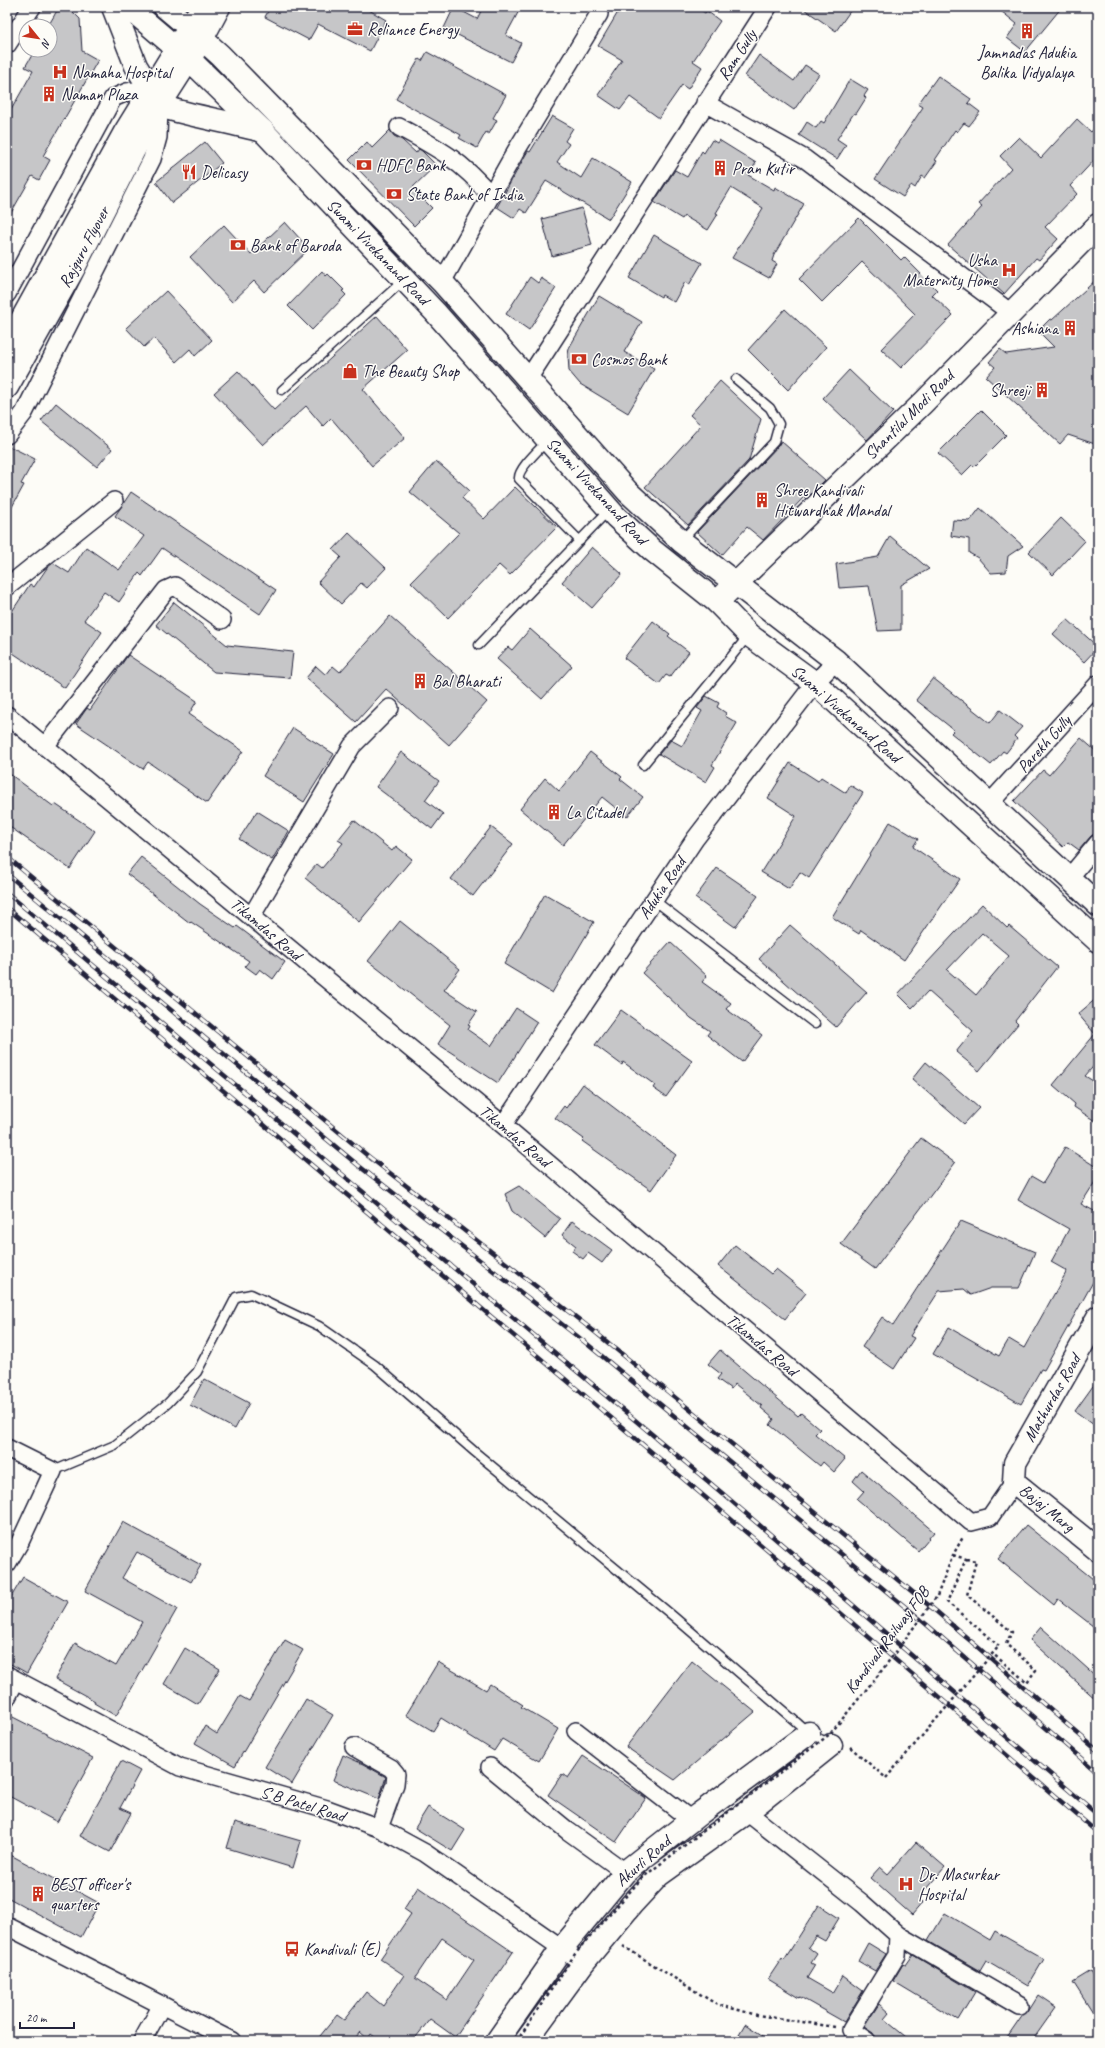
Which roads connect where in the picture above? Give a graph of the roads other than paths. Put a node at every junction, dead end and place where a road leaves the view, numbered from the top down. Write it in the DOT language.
graph roads {
  1 [pos="32,7"];
  2 [pos="112,7"];
  3 [pos="128,7"];
  4 [pos="165,7"];
  5 [pos="202,7"];
  6 [pos="219,7"];
  7 [pos="768,7"];
  8 [pos="599,14"];
  9 [pos="196,33"];
  10 [pos="7,45"];
  11 [pos="183,54"];
  12 [pos="154,97"];
  13 [pos="705,103"];
  14 [pos="399,126"];
  15 [pos="262,131"];
  16 [pos="132,136"];
  17 [pos="491,196"];
  18 [pos="1098,225"];
  19 [pos="404,280"];
  20 [pos="442,282"];
  21 [pos="7,294"];
  22 [pos="1010,313"];
  23 [pos="7,346"];
  24 [pos="528,379"];
  25 [pos="736,379"];
  26 [pos="7,387"];
  27 [pos="282,390"];
  28 [pos="7,435"];
  29 [pos="548,440"];
  30 [pos="114,501"];
  31 [pos="610,510"];
  32 [pos="580,541"];
  33 [pos="681,541"];
  34 [pos="736,585"];
  35 [pos="7,587"];
  36 [pos="717,602"];
  37 [pos="222,620"];
  38 [pos="749,635"];
  39 [pos="479,645"];
  40 [pos="836,661"];
  41 [pos="816,683"];
  42 [pos="1098,684"];
  43 [pos="390,708"];
  44 [pos="7,715"];
  45 [pos="45,746"];
  46 [pos="643,765"];
  47 [pos="989,804"];
  48 [pos="1098,843"];
  49 [pos="1069,878"];
  50 [pos="654,900"];
  51 [pos="1098,905"];
  52 [pos="251,917"];
  53 [pos="1098,941"];
  54 [pos="815,1024"];
  55 [pos="503,1125"];
  56 [pos="1098,1318"];
  57 [pos="7,1448"];
  58 [pos="53,1471"];
  59 [pos="1014,1482"];
  60 [pos="1098,1550"];
  61 [pos="7,1564"];
  62 [pos="12,1678"];
  63 [pos="7,1697"];
  64 [pos="576,1731"];
  65 [pos="809,1733"];
  66 [pos="835,1740"];
  67 [pos="354,1747"];
  68 [pos="490,1768"];
  69 [pos="747,1812"];
  70 [pos="691,1820"];
  71 [pos="379,1828"];
  72 [pos="625,1872"];
  73 [pos="7,1926"];
  74 [pos="898,1935"];
  75 [pos="562,1948"];
  76 [pos="583,1963"];
  77 [pos="162,2005"];
  78 [pos="1020,2006"];
  79 [pos="142,2041"];
  80 [pos="232,2041"];
  81 [pos="497,2041"];
  82 [pos="526,2041"];
  83 [pos="868,2041"];
  1 -- 10 [label="street"];
  2 -- 12 [label="main road"];
  3 -- 11 [label="main road, Swami Vivekanand Road"];
  4 -- 9 [label="main road, Swami Vivekanand Road"];
  5 -- 9 [label="main road"];
  6 -- 9 [label="main road"];
  7 -- 13 [label="street, Ram Gully"];
  8 -- 17 [label="street"];
  9 -- 11 [label="main road, Rajguru Flyover"];
  9 -- 20 [label="main road, Swami Vivekanand Road"];
  11 -- 12 [label="main road, Rajguru Flyover"];
  11 -- 15 [label="main road, Swami Vivekanand Road"];
  12 -- 15 [label="main road"];
  12 -- 16 [label="main road, Rajguru Flyover"];
  12 -- 21 [label="street"];
  12 -- 28 [label="street"];
  13 -- 22 [label="street"];
  13 -- 24 [label="street, Ram Gully"];
  14 -- 17 [label="street"];
  15 -- 19 [label="main road, Swami Vivekanand Road"];
  16 -- 23 [label="main road, Rajguru Flyover"];
  16 -- 26 [label="main road, Rajguru Flyover"];
  17 -- 20 [label="street"];
  18 -- 22 [label="main road, Shantilal Modi Road"];
  19 -- 27 [label="lane"];
  19 -- 29 [label="main road, Swami Vivekanand Road"];
  20 -- 24 [label="main road, Swami Vivekanand Road"];
  22 -- 34 [label="main road, Shantilal Modi Road"];
  24 -- 33 [label="main road, Swami Vivekanand Road"];
  25 -- 33 [label="lane"];
  29 -- 31 [label="main road, Swami Vivekanand Road"];
  29 -- 32 [label="lane"];
  30 -- 35 [label="street"];
  31 -- 32 [label="lane"];
  31 -- 36 [label="main road, Swami Vivekanand Road"];
  32 -- 39 [label="lane"];
  33 -- 34 [label="main road, Swami Vivekanand Road"];
  34 -- 36 [label="main road, Shantilal Modi Road"];
  34 -- 40 [label="main road, Swami Vivekanand Road"];
  36 -- 38 [label="main road, Swami Vivekanand Road"];
  37 -- 45 [label="street"];
  38 -- 41 [label="main road, Swami Vivekanand Road"];
  38 -- 46 [label="lane"];
  40 -- 41 [label="street, Adukia Road"];
  40 -- 47 [label="main road, Swami Vivekanand Road"];
  41 -- 50 [label="street, Adukia Road"];
  41 -- 53 [label="main road, Swami Vivekanand Road"];
  42 -- 47 [label="street, Parekh Gully"];
  43 -- 52 [label="street"];
  44 -- 45 [label="street, Tikamdas Road"];
  45 -- 52 [label="street, Tikamdas Road"];
  47 -- 49 [label="main road, Swami Vivekanand Road"];
  48 -- 49 [label="street"];
  49 -- 51 [label="main road, Swami Vivekanand Road"];
  50 -- 54 [label="lane"];
  50 -- 55 [label="street, Adukia Road"];
  52 -- 55 [label="street, Tikamdas Road"];
  55 -- 59 [label="street, Tikamdas Road"];
  56 -- 59 [label="main road, Mathurdas Road"];
  57 -- 58 [label="street"];
  58 -- 61 [label="street"];
  58 -- 65 [label="lane"];
  59 -- 60 [label="main road, Bajaj Marg"];
  62 -- 63 [label="street"];
  62 -- 71 [label="street, S B Patel Road"];
  64 -- 70 [label="street"];
  65 -- 66 [label="lane"];
  65 -- 70 [label="main road, Akurli Road"];
  66 -- 69 [label="main road, Akurli Road"];
  67 -- 71 [label="street"];
  68 -- 72 [label="street"];
  69 -- 74 [label="street"];
  69 -- 76 [label="main road, Akurli Road"];
  70 -- 72 [label="main road, Akurli Road"];
  71 -- 75 [label="street, S B Patel Road"];
  72 -- 75 [label="main road, Akurli Road"];
  73 -- 77 [label="street"];
  74 -- 78 [label="street"];
  74 -- 83 [label="street"];
  75 -- 76 [label="street, S B Patel Road"];
  75 -- 81 [label="main road, Akurli Road"];
  76 -- 82 [label="main road, Akurli Road"];
  77 -- 79 [label="street"];
  77 -- 80 [label="street"];
}
